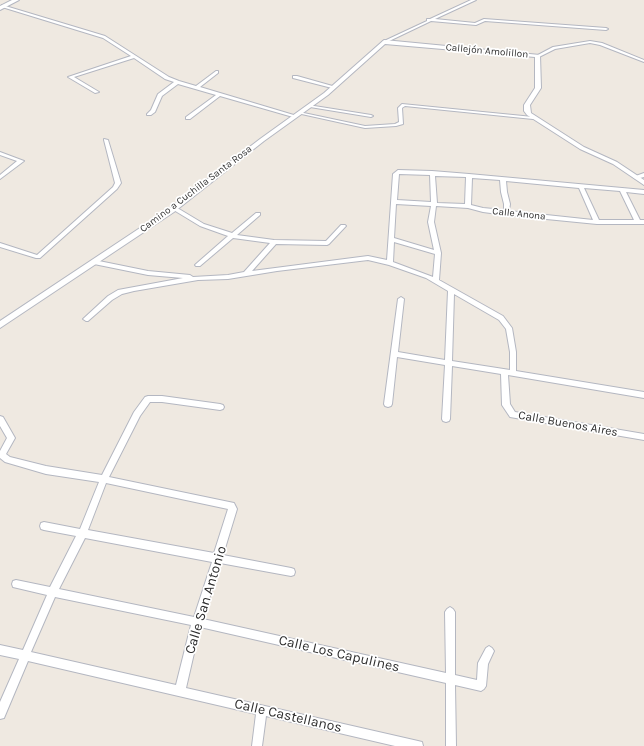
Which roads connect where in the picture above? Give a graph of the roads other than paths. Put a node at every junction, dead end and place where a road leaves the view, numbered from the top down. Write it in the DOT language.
graph roads {
  1 [pos="10,0"];
  2 [pos="16,0"];
  3 [pos="474,0"];
  4 [pos="1,6"];
  5 [pos="428,20"];
  6 [pos="606,29"];
  7 [pos="384,42"];
  8 [pos="133,56"];
  9 [pos="538,56"];
  10 [pos="644,61"];
  11 [pos="217,72"];
  12 [pos="295,77"];
  13 [pos="177,82"];
  14 [pos="334,87"];
  15 [pos="197,88"];
  16 [pos="97,92"];
  17 [pos="219,94"];
  18 [pos="310,106"];
  19 [pos="149,114"];
  20 [pos="297,115"];
  21 [pos="371,116"];
  22 [pos="188,118"];
  23 [pos="533,118"];
  24 [pos="106,140"];
  25 [pos="0,154"];
  26 [pos="432,173"];
  27 [pos="644,175"];
  28 [pos="469,176"];
  29 [pos="0,177"];
  30 [pos="636,177"];
  31 [pos="503,179"];
  32 [pos="644,183"];
  33 [pos="581,186"];
  34 [pos="622,190"];
  35 [pos="644,192"];
  36 [pos="394,202"];
  37 [pos="434,204"];
  38 [pos="468,206"];
  39 [pos="174,208"];
  40 [pos="506,213"];
  41 [pos="258,214"];
  42 [pos="597,222"];
  43 [pos="641,222"];
  44 [pos="343,226"];
  45 [pos="234,236"];
  46 [pos="392,239"];
  47 [pos="274,242"];
  48 [pos="0,245"];
  49 [pos="438,253"];
  50 [pos="94,262"];
  51 [pos="390,263"];
  52 [pos="198,265"];
  53 [pos="247,273"];
  54 [pos="198,278"];
  55 [pos="436,280"];
  56 [pos="451,289"];
  57 [pos="401,299"];
  58 [pos="86,320"];
  59 [pos="0,325"];
  60 [pos="394,354"];
  61 [pos="448,362"];
  62 [pos="504,372"];
  63 [pos="513,373"];
  64 [pos="644,395"];
  65 [pos="388,404"];
  66 [pos="220,407"];
  67 [pos="0,419"];
  68 [pos="446,419"];
  69 [pos="644,437"];
  70 [pos="104,479"];
  71 [pos="44,526"];
  72 [pos="82,534"];
  73 [pos="219,558"];
  74 [pos="291,572"];
  75 [pos="16,584"];
  76 [pos="53,591"];
  77 [pos="450,612"];
  78 [pos="197,622"];
  79 [pos="0,650"];
  80 [pos="489,651"];
  81 [pos="26,655"];
  82 [pos="450,679"];
  83 [pos="180,690"];
  84 [pos="262,710"];
  85 [pos="0,714"];
  86 [pos="397,744"];
  87 [pos="257,746"];
  88 [pos="418,746"];
  89 [pos="451,746"];
  1 -- 4 [label="main road"];
  2 -- 4 [label="main road"];
  3 -- 5 [label="street"];
  4 -- 8 [label="street"];
  5 -- 6 [label="street"];
  5 -- 7 [label="street"];
  7 -- 9 [label="street, Callejón Amolillon"];
  7 -- 14 [label="street, Camino a Cuchilla Santa Rosa"];
  8 -- 13 [label="street"];
  8 -- 16 [label="street"];
  9 -- 10 [label="street"];
  9 -- 23 [label="street, Callejón Amolillon"];
  11 -- 15 [label="street"];
  12 -- 14 [label="street"];
  13 -- 15 [label="street"];
  13 -- 19 [label="street"];
  14 -- 18 [label="street, Camino a Cuchilla Santa Rosa"];
  15 -- 17 [label="street"];
  17 -- 20 [label="street"];
  17 -- 22 [label="street"];
  18 -- 20 [label="street, Camino a Cuchilla Santa Rosa"];
  18 -- 21 [label="street"];
  20 -- 23 [label="street"];
  20 -- 39 [label="street, Camino a Cuchilla Santa Rosa"];
  23 -- 30 [label="street"];
  24 -- 48 [label="street"];
  25 -- 29 [label="street"];
  26 -- 28 [label="street"];
  26 -- 36 [label="street"];
  26 -- 37 [label="street"];
  27 -- 30 [label="street"];
  28 -- 31 [label="street"];
  28 -- 38 [label="street"];
  30 -- 32 [label="street"];
  31 -- 33 [label="street"];
  31 -- 40 [label="street"];
  33 -- 34 [label="street"];
  33 -- 42 [label="street"];
  34 -- 35 [label="street"];
  34 -- 43 [label="street"];
  36 -- 37 [label="street, Calle Anona"];
  36 -- 46 [label="street"];
  37 -- 38 [label="street, Calle Anona"];
  37 -- 49 [label="street"];
  38 -- 40 [label="street, Calle Anona"];
  39 -- 45 [label="street"];
  39 -- 50 [label="street, Camino a Cuchilla Santa Rosa"];
  40 -- 42 [label="street, Calle Anona"];
  41 -- 45 [label="street"];
  42 -- 43 [label="street, Calle Anona"];
  44 -- 47 [label="street"];
  45 -- 47 [label="street"];
  45 -- 52 [label="street"];
  46 -- 49 [label="street"];
  46 -- 51 [label="street"];
  47 -- 53 [label="street"];
  49 -- 55 [label="street"];
  50 -- 54 [label="street"];
  50 -- 59 [label="street, Camino a Cuchilla Santa Rosa"];
  51 -- 53 [label="street"];
  51 -- 55 [label="street"];
  53 -- 54 [label="street"];
  54 -- 58 [label="street"];
  55 -- 56 [label="street"];
  56 -- 61 [label="street"];
  56 -- 63 [label="street"];
  57 -- 60 [label="street"];
  60 -- 61 [label="street"];
  60 -- 65 [label="street"];
  61 -- 62 [label="street"];
  61 -- 68 [label="street"];
  62 -- 63 [label="street"];
  62 -- 69 [label="street, Calle Buenos Aires"];
  63 -- 64 [label="street"];
  66 -- 70 [label="street"];
  67 -- 70 [label="street"];
  70 -- 72 [label="street"];
  70 -- 73 [label="street, Calle San Antonio"];
  71 -- 72 [label="street"];
  72 -- 73 [label="street"];
  72 -- 76 [label="street"];
  73 -- 74 [label="street"];
  73 -- 78 [label="street, Calle San Antonio"];
  75 -- 76 [label="street, Calle Los Capulines"];
  76 -- 78 [label="street, Calle Los Capulines"];
  76 -- 81 [label="street"];
  77 -- 82 [label="street"];
  78 -- 82 [label="street, Calle Los Capulines"];
  78 -- 83 [label="street, Calle San Antonio"];
  79 -- 81 [label="street, Calle Castellanos"];
  80 -- 82 [label="street, Calle Los Capulines"];
  81 -- 83 [label="street, Calle Castellanos"];
  81 -- 85 [label="street"];
  82 -- 89 [label="street"];
  83 -- 84 [label="street, Calle Castellanos"];
  84 -- 86 [label="street, Calle Castellanos"];
  84 -- 87 [label="street"];
  86 -- 88 [label="street"];
}
